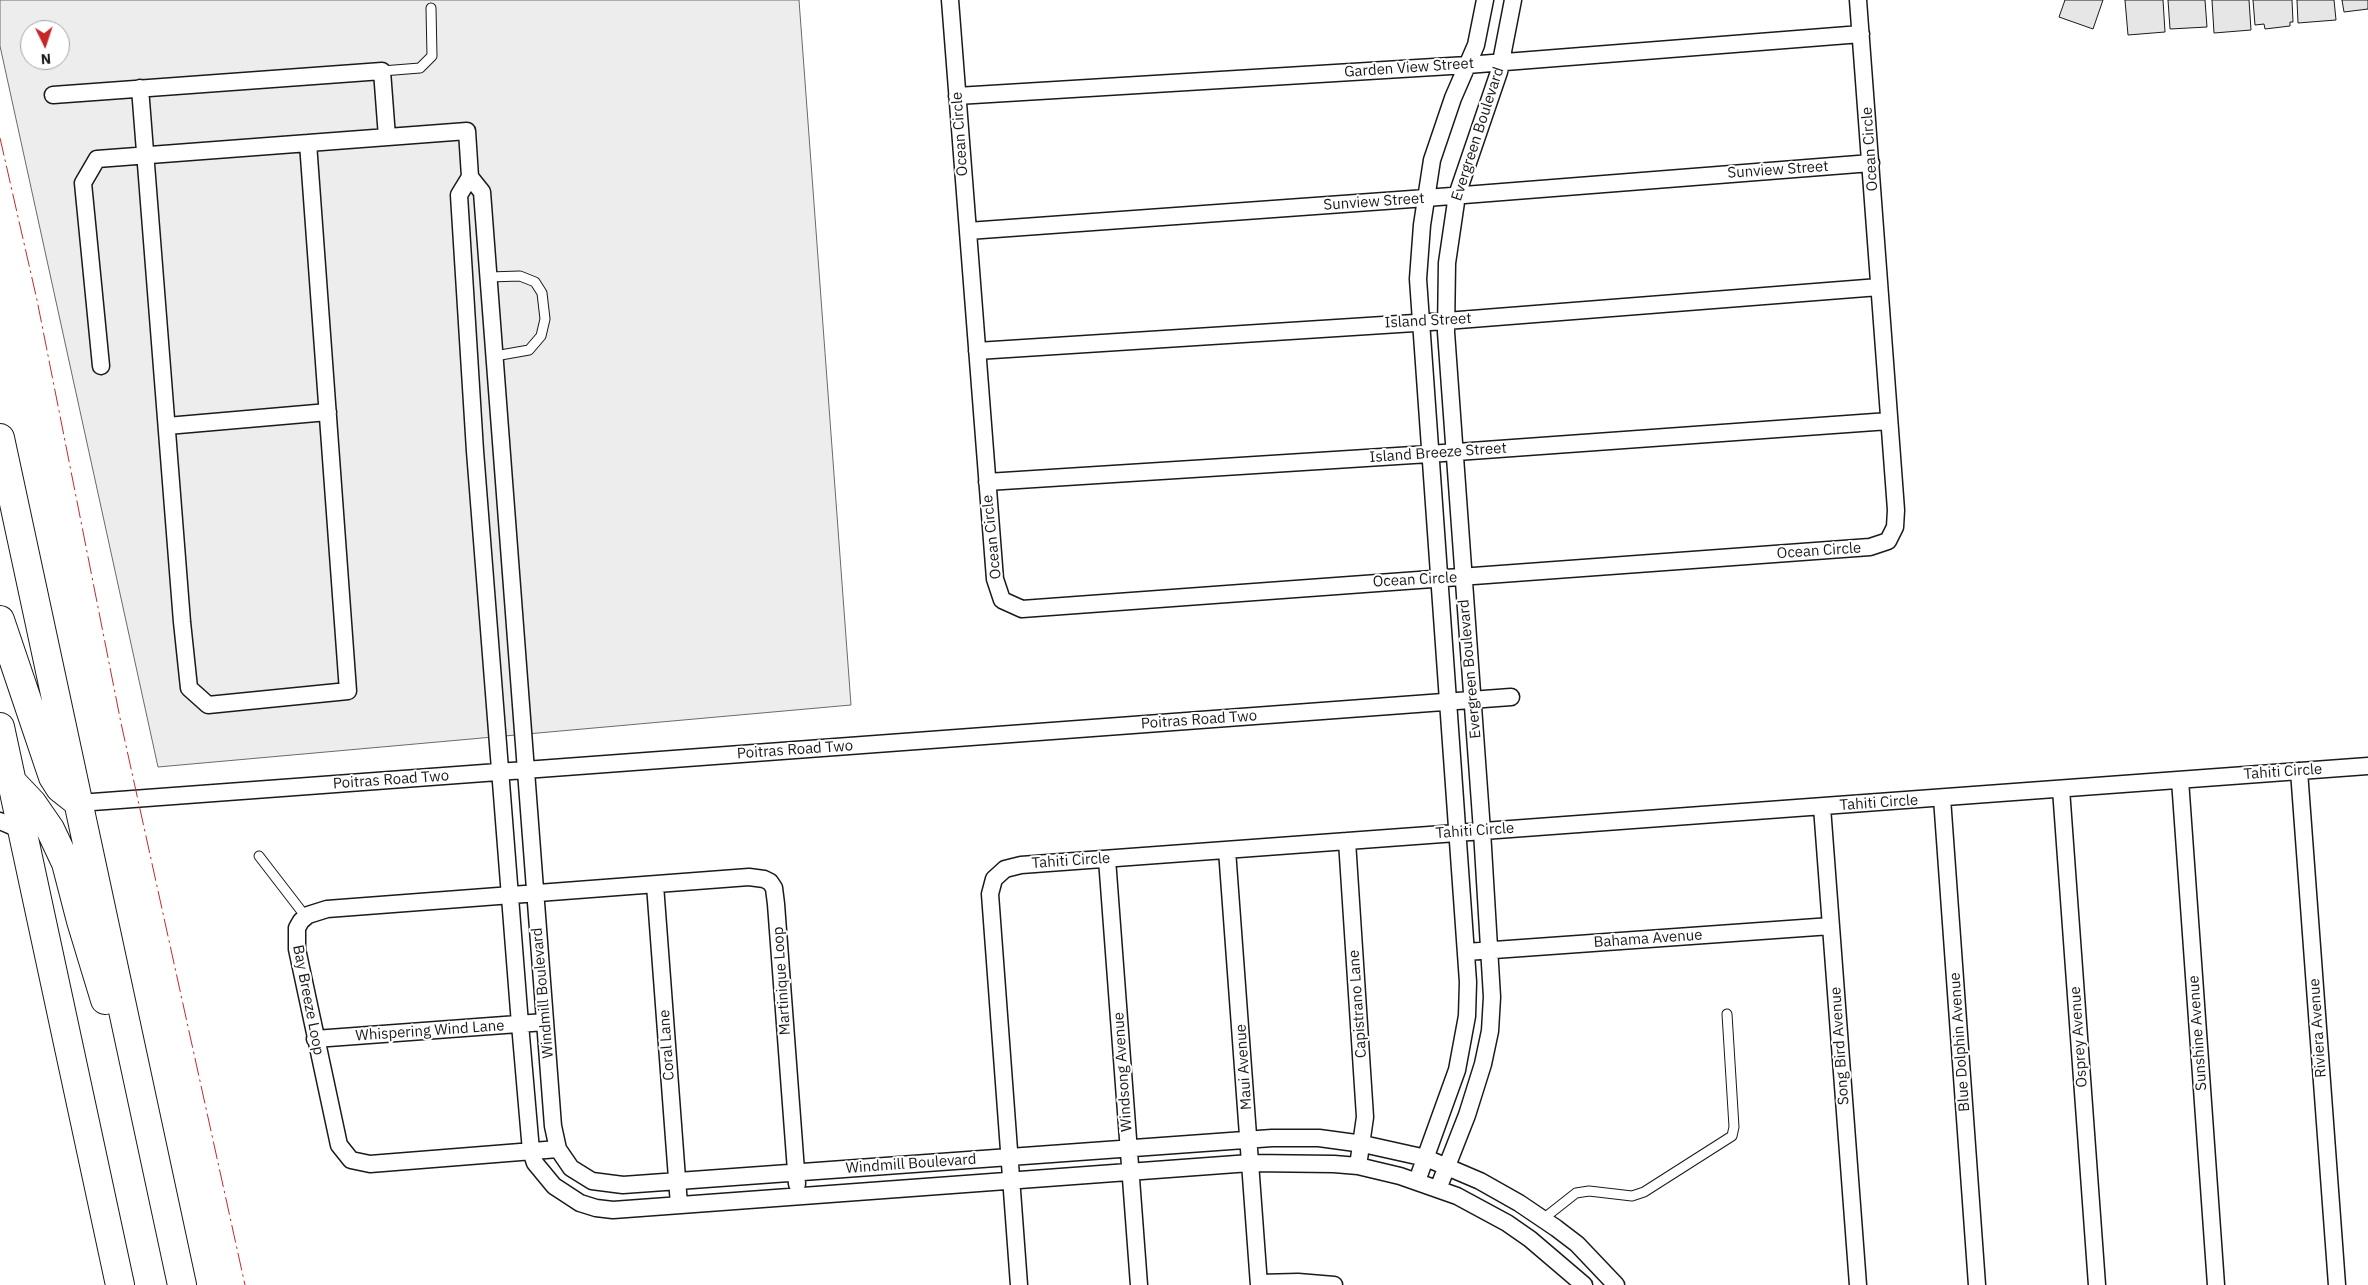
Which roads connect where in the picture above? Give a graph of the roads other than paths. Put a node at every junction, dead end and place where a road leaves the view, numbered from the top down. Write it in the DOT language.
graph roads {
  1 [pos="950,0"];
  2 [pos="1485,0"];
  3 [pos="1513,0"];
  4 [pos="1858,0"];
  5 [pos="431,8"];
  6 [pos="1861,34"];
  7 [pos="1502,62"];
  8 [pos="1467,65"];
  9 [pos="382,71"];
  10 [pos="140,88"];
  11 [pos="53,95"];
  12 [pos="957,96"];
  13 [pos="387,137"];
  14 [pos="308,143"];
  15 [pos="146,155"];
  16 [pos="1870,163"];
  17 [pos="470,177"];
  18 [pos="1457,195"];
  19 [pos="1426,198"];
  20 [pos="968,231"];
  21 [pos="489,277"];
  22 [pos="1880,287"];
  23 [pos="1446,320"];
  24 [pos="1421,321"];
  25 [pos="493,326"];
  26 [pos="468,329"];
  27 [pos="977,350"];
  28 [pos="495,356"];
  29 [pos="101,366"];
  30 [pos="328,412"];
  31 [pos="1889,421"];
  32 [pos="167,426"];
  33 [pos="0,438"];
  34 [pos="1454,452"];
  35 [pos="1429,454"];
  36 [pos="987,482"];
  37 [pos="1438,577"];
  38 [pos="1463,577"];
  39 [pos="0,620"];
  40 [pos="1511,697"];
  41 [pos="1472,700"];
  42 [pos="1448,702"];
  43 [pos="0,727"];
  44 [pos="2368,766"];
  45 [pos="525,770"];
  46 [pos="2299,771"];
  47 [pos="500,772"];
  48 [pos="2180,780"];
  49 [pos="6,781"];
  50 [pos="2061,789"];
  51 [pos="1942,798"];
  52 [pos="79,803"];
  53 [pos="1822,807"];
  54 [pos="11,825"];
  55 [pos="1482,831"];
  56 [pos="1458,832"];
  57 [pos="1347,841"];
  58 [pos="1227,850"];
  59 [pos="259,856"];
  60 [pos="1107,859"];
  61 [pos="655,884"];
  62 [pos="534,894"];
  63 [pos="510,896"];
  64 [pos="306,917"];
  65 [pos="1831,926"];
  66 [pos="1491,950"];
  67 [pos="1466,952"];
  68 [pos="1727,1014"];
  69 [pos="545,1022"];
  70 [pos="520,1024"];
  71 [pos="316,1039"];
  72 [pos="1249,1139"];
  73 [pos="1363,1144"];
  74 [pos="1128,1148"];
  75 [pos="558,1150"];
  76 [pos="531,1151"];
  77 [pos="1010,1157"];
  78 [pos="1426,1158"];
  79 [pos="1250,1163"];
  80 [pos="1358,1166"];
  81 [pos="1447,1167"];
  82 [pos="1130,1171"];
  83 [pos="796,1173"];
  84 [pos="1012,1180"];
  85 [pos="1417,1181"];
  86 [pos="677,1182"];
  87 [pos="1438,1189"];
  88 [pos="798,1196"];
  89 [pos="679,1205"];
  90 [pos="165,1207"];
  91 [pos="1543,1219"];
  92 [pos="1259,1284"];
  93 [pos="120,1285"];
  94 [pos="182,1285"];
  95 [pos="1019,1285"];
  96 [pos="1139,1285"];
  97 [pos="1334,1285"];
  98 [pos="1584,1285"];
  99 [pos="1616,1285"];
  100 [pos="1858,1285"];
  101 [pos="1978,1285"];
  102 [pos="2096,1285"];
  103 [pos="2216,1285"];
  104 [pos="2337,1285"];
  1 -- 12 [label="street, Ocean Circle"];
  2 -- 8 [label="street, Evergreen Boulevard"];
  3 -- 7 [label="street, Evergreen Boulevard"];
  4 -- 6 [label="street, Ocean Circle"];
  5 -- 9 [label="lane"];
  6 -- 7 [label="street, Garden View Street"];
  6 -- 16 [label="street, Ocean Circle"];
  7 -- 8 [label="street, Garden View Street"];
  7 -- 18 [label="street, Evergreen Boulevard"];
  8 -- 12 [label="street, Garden View Street"];
  8 -- 19 [label="street, Evergreen Boulevard"];
  9 -- 10 [label="street"];
  9 -- 13 [label="street"];
  10 -- 11 [label="street"];
  10 -- 15 [label="street"];
  12 -- 20 [label="street, Ocean Circle"];
  13 -- 14 [label="street"];
  13 -- 17 [label="street"];
  14 -- 15 [label="street"];
  14 -- 30 [label="street"];
  15 -- 29 [label="street"];
  15 -- 32 [label="street"];
  16 -- 18 [label="street, Sunview Street"];
  16 -- 22 [label="street, Ocean Circle"];
  17 -- 21 [label="street, Windmill Boulevard"];
  17 -- 26 [label="street, Windmill Boulevard"];
  18 -- 19 [label="street, Sunview Street"];
  18 -- 23 [label="street, Evergreen Boulevard"];
  19 -- 20 [label="street, Sunview Street"];
  19 -- 24 [label="street, Evergreen Boulevard"];
  20 -- 27 [label="street, Ocean Circle"];
  21 -- 25 [label="street, Windmill Boulevard"];
  21 -- 28 [label="lane"];
  22 -- 23 [label="street, Island Street"];
  22 -- 31 [label="street, Ocean Circle"];
  23 -- 24 [label="street, Island Street"];
  23 -- 34 [label="street, Evergreen Boulevard"];
  24 -- 27 [label="street, Island Street"];
  24 -- 35 [label="street, Evergreen Boulevard"];
  25 -- 26 [label="street"];
  25 -- 28 [label="street, Windmill Boulevard"];
  26 -- 47 [label="street, Windmill Boulevard"];
  27 -- 36 [label="street, Ocean Circle"];
  28 -- 45 [label="street, Windmill Boulevard"];
  30 -- 32 [label="street"];
  30 -- 32 [label="street"];
  31 -- 34 [label="street, Island Breeze Street"];
  31 -- 38 [label="street, Ocean Circle"];
  33 -- 52 [label="highway"];
  34 -- 35 [label="street, Island Breeze Street"];
  34 -- 38 [label="street, Evergreen Boulevard"];
  35 -- 36 [label="street, Island Breeze Street"];
  35 -- 37 [label="street, Evergreen Boulevard"];
  36 -- 37 [label="street, Ocean Circle"];
  37 -- 38 [label="street, Ocean Circle"];
  37 -- 42 [label="street, Evergreen Boulevard"];
  38 -- 41 [label="street, Evergreen Boulevard"];
  39 -- 52 [label="highway"];
  40 -- 41 [label="street, Poitras Road Two"];
  41 -- 42 [label="street, Poitras Road Two"];
  41 -- 55 [label="street, Evergreen Boulevard"];
  42 -- 45 [label="street, Poitras Road Two"];
  42 -- 56 [label="street, Evergreen Boulevard"];
  43 -- 49 [label="highway"];
  44 -- 46 [label="street, Tahiti Circle"];
  45 -- 47 [label="street, Poitras Road Two"];
  45 -- 62 [label="street, Windmill Boulevard"];
  46 -- 48 [label="street, Tahiti Circle"];
  46 -- 104 [label="street, Riviera Avenue"];
  47 -- 52 [label="street, Poitras Road Two"];
  47 -- 63 [label="street, Windmill Boulevard"];
  48 -- 50 [label="street, Tahiti Circle"];
  48 -- 103 [label="street, Sunshine Avenue"];
  49 -- 54 [label="highway"];
  49 -- 90 [label="highway"];
  50 -- 51 [label="street, Tahiti Circle"];
  50 -- 102 [label="street, Osprey Avenue"];
  51 -- 53 [label="street, Tahiti Circle"];
  51 -- 101 [label="street, Blue Dolphin Avenue"];
  52 -- 90 [label="highway"];
  53 -- 55 [label="street, Tahiti Circle"];
  53 -- 65 [label="street, Song Bird Avenue"];
  54 -- 93 [label="highway"];
  55 -- 56 [label="street, Tahiti Circle"];
  55 -- 66 [label="street, Evergreen Boulevard"];
  56 -- 57 [label="street, Tahiti Circle"];
  56 -- 67 [label="street, Evergreen Boulevard"];
  57 -- 58 [label="street, Tahiti Circle"];
  57 -- 73 [label="street, Capistrano Lane"];
  58 -- 60 [label="street, Tahiti Circle"];
  58 -- 72 [label="street, Maui Avenue"];
  59 -- 64 [label="lane"];
  60 -- 74 [label="street, Windsong Avenue"];
  60 -- 77 [label="street, Tahiti Circle"];
  61 -- 62 [label="street"];
  61 -- 83 [label="street, Martinique Loop"];
  61 -- 86 [label="street, Coral Lane"];
  62 -- 63 [label="street"];
  62 -- 69 [label="street, Windmill Boulevard"];
  63 -- 64 [label="street"];
  63 -- 70 [label="street, Windmill Boulevard"];
  64 -- 71 [label="street, Bay Breeze Loop"];
  65 -- 66 [label="street, Bahama Avenue"];
  65 -- 100 [label="street, Song Bird Avenue"];
  66 -- 67 [label="street, Bahama Avenue"];
  66 -- 81 [label="street, Evergreen Boulevard"];
  67 -- 78 [label="street, Evergreen Boulevard"];
  68 -- 91 [label="lane"];
  69 -- 70 [label="street, Whispering Wind Lane"];
  69 -- 75 [label="street, Windmill Boulevard"];
  70 -- 71 [label="street, Whispering Wind Lane"];
  70 -- 76 [label="street, Windmill Boulevard"];
  71 -- 76 [label="street, Bay Breeze Loop"];
  72 -- 73 [label="street, Windmill Boulevard"];
  72 -- 74 [label="street, Windmill Boulevard"];
  72 -- 79 [label="street, Maui Avenue"];
  73 -- 78 [label="street, Windmill Boulevard"];
  73 -- 80 [label="street, Capistrano Lane"];
  74 -- 77 [label="street, Windmill Boulevard"];
  74 -- 82 [label="street, Windsong Avenue"];
  75 -- 76 [label="street, Bay Breeze Loop"];
  75 -- 86 [label="street, Windmill Boulevard"];
  76 -- 89 [label="street, Windmill Boulevard"];
  77 -- 83 [label="street, Windmill Boulevard"];
  77 -- 84 [label="street, Tahiti Circle"];
  78 -- 81 [label="street, Windmill Boulevard"];
  78 -- 85 [label="street, Evergreen Boulevard"];
  79 -- 80 [label="street, Windmill Boulevard"];
  79 -- 82 [label="street, Windmill Boulevard"];
  79 -- 92 [label="street, Maui Avenue"];
  80 -- 85 [label="street, Windmill Boulevard"];
  81 -- 87 [label="street, Evergreen Boulevard"];
  81 -- 91 [label="street, Windmill Boulevard"];
  82 -- 84 [label="street, Windmill Boulevard"];
  82 -- 96 [label="street, Windsong Avenue"];
  83 -- 86 [label="street, Windmill Boulevard"];
  83 -- 88 [label="street, Martinique Loop"];
  84 -- 88 [label="street, Windmill Boulevard"];
  84 -- 95 [label="street, Tahiti Circle"];
  85 -- 87 [label="street, Windmill Boulevard"];
  86 -- 89 [label="street, Coral Lane"];
  87 -- 98 [label="street, Windmill Boulevard"];
  88 -- 89 [label="street, Windmill Boulevard"];
  90 -- 94 [label="highway"];
  91 -- 99 [label="street, Windmill Boulevard"];
  92 -- 97 [label="street"];
}
